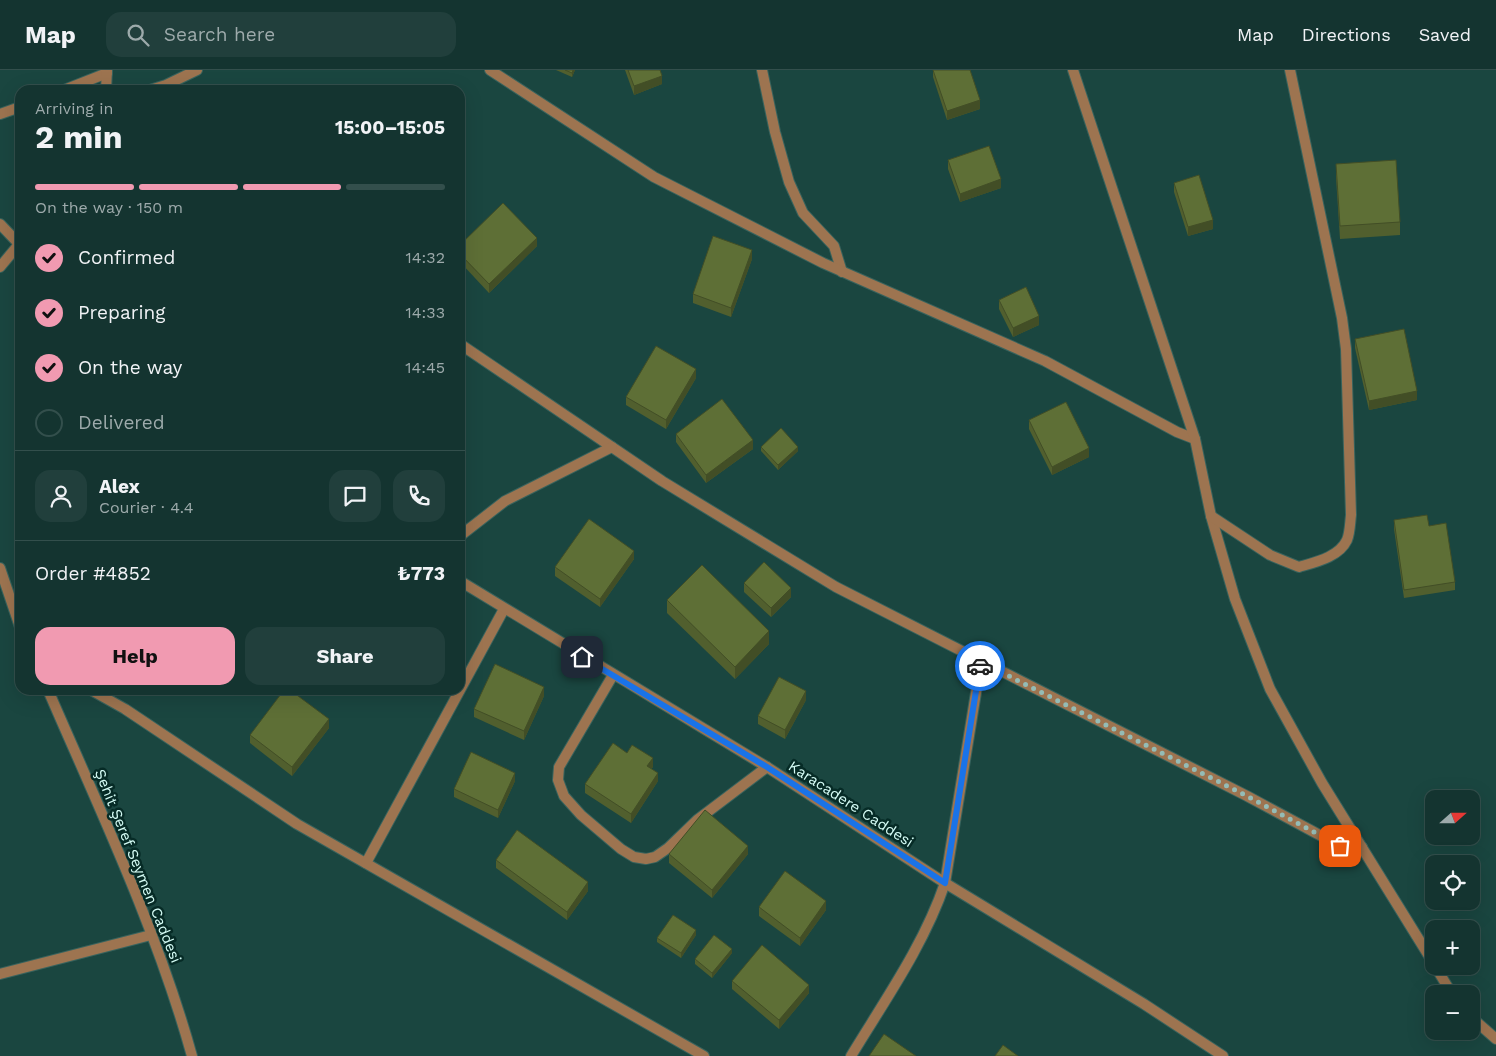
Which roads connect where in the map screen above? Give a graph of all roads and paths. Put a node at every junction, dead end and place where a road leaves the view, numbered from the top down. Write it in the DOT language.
graph roads {
  1 [pos="197,70"];
  2 [pos="490,70"];
  3 [pos="762,70"];
  4 [pos="1073,70"];
  5 [pos="1290,70"];
  6 [pos="107,72"];
  7 [pos="76,85"];
  8 [pos="106,85"];
  9 [pos="166,85"];
  10 [pos="15,109"];
  11 [pos="0,114"];
  12 [pos="0,224"];
  13 [pos="15,239"];
  14 [pos="15,250"];
  15 [pos="0,267"];
  16 [pos="842,272"];
  17 [pos="465,347"];
  18 [pos="1195,439"];
  19 [pos="612,447"];
  20 [pos="1211,516"];
  21 [pos="465,532"];
  22 [pos="0,568"];
  23 [pos="465,584"];
  24 [pos="504,610"];
  25 [pos="15,612"];
  26 [pos="981,662"];
  27 [pos="613,676"];
  28 [pos="465,682"];
  29 [pos="50,695"];
  30 [pos="100,695"];
  31 [pos="458,695"];
  32 [pos="767,767"];
  33 [pos="1362,847"];
  34 [pos="366,864"];
  35 [pos="945,883"];
  36 [pos="151,935"];
  37 [pos="1425,950"];
  38 [pos="0,974"];
  39 [pos="1480,1025"];
  40 [pos="1496,1039"];
  41 [pos="192,1056"];
  42 [pos="704,1056"];
  43 [pos="851,1056"];
  44 [pos="1223,1056"];
  1 -- 9 [label="street"];
  2 -- 16 [label="street"];
  3 -- 16 [label="street"];
  4 -- 18 [label="street"];
  5 -- 20 [label="street"];
  6 -- 7 [label="street"];
  6 -- 8 [label="street"];
  10 -- 11 [label="street"];
  12 -- 13 [label="street"];
  14 -- 15 [label="street"];
  16 -- 18 [label="street"];
  17 -- 19 [label="street"];
  18 -- 20 [label="street"];
  19 -- 21 [label="street"];
  19 -- 26 [label="street"];
  20 -- 33 [label="street"];
  22 -- 25 [label="street"];
  23 -- 24 [label="street, Karacadere Caddesi"];
  24 -- 27 [label="street, Karacadere Caddesi"];
  24 -- 28 [label="street"];
  26 -- 33 [label="street"];
  26 -- 35 [label="street"];
  27 -- 32 [label="street, Karacadere Caddesi"];
  27 -- 32 [label="street"];
  29 -- 36 [label="street, Şehit Şeref Seymen Caddesi"];
  30 -- 34 [label="street"];
  31 -- 34 [label="street"];
  32 -- 35 [label="street, Karacadere Caddesi"];
  33 -- 37 [label="street"];
  34 -- 42 [label="street"];
  35 -- 43 [label="street"];
  35 -- 44 [label="street, Karacadere Caddesi"];
  36 -- 38 [label="street"];
  36 -- 41 [label="street, Şehit Şeref Seymen Caddesi"];
  39 -- 40 [label="street"];
}
